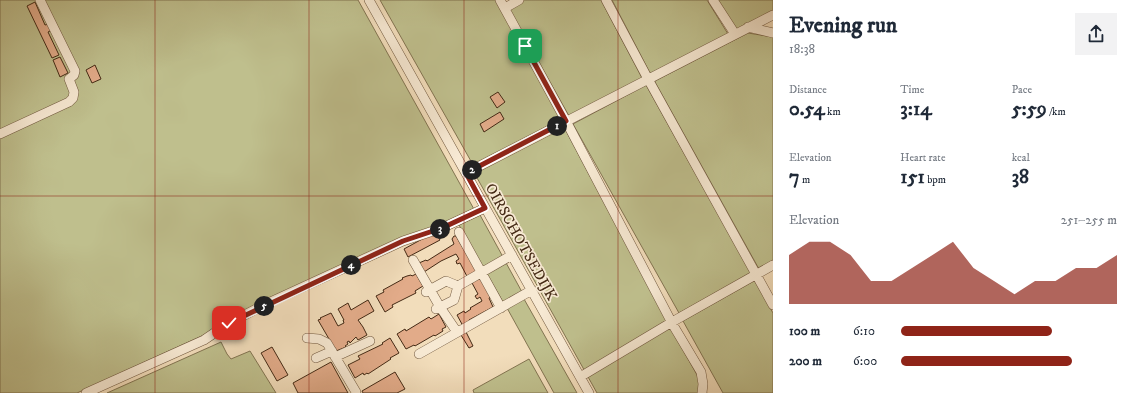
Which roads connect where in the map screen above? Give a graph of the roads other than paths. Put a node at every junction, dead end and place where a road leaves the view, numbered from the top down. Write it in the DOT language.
graph roads {
  1 [pos="40,0"];
  2 [pos="369,0"];
  3 [pos="519,0"];
  4 [pos="606,0"];
  5 [pos="713,0"];
  6 [pos="502,4"];
  7 [pos="773,15"];
  8 [pos="748,28"];
  9 [pos="773,33"];
  10 [pos="735,34"];
  11 [pos="648,79"];
  12 [pos="566,121"];
  13 [pos="0,134"];
  14 [pos="466,173"];
  15 [pos="485,208"];
  16 [pos="459,232"];
  17 [pos="512,255"];
  18 [pos="414,260"];
  19 [pos="773,265"];
  20 [pos="481,272"];
  21 [pos="756,274"];
  22 [pos="458,286"];
  23 [pos="532,290"];
  24 [pos="428,291"];
  25 [pos="773,304"];
  26 [pos="438,308"];
  27 [pos="501,308"];
  28 [pos="672,322"];
  29 [pos="457,332"];
  30 [pos="308,338"];
  31 [pos="370,341"];
  32 [pos="334,354"];
  33 [pos="419,354"];
  34 [pos="316,358"];
  35 [pos="580,377"];
  36 [pos="356,392"];
  37 [pos="86,393"];
  38 [pos="589,393"];
  39 [pos="702,393"];
  1 -- 13 [label="street"];
  2 -- 14 [label="street, OIRSCHOTSEDIJK"];
  3 -- 6 [label="street"];
  4 -- 11 [label="street"];
  5 -- 10 [label="street"];
  6 -- 12 [label="street"];
  7 -- 8 [label="street"];
  8 -- 9 [label="street"];
  8 -- 10 [label="street"];
  10 -- 11 [label="street"];
  11 -- 12 [label="street"];
  11 -- 21 [label="street"];
  12 -- 14 [label="street"];
  12 -- 28 [label="street"];
  14 -- 15 [label="street, OIRSCHOTSEDIJK"];
  15 -- 17 [label="street, OIRSCHOTSEDIJK"];
  15 -- 37 [label="street"];
  16 -- 20 [label="street"];
  17 -- 20 [label="street"];
  17 -- 23 [label="street, OIRSCHOTSEDIJK"];
  18 -- 24 [label="street"];
  19 -- 21 [label="street"];
  20 -- 22 [label="street"];
  20 -- 27 [label="street"];
  21 -- 25 [label="street"];
  21 -- 28 [label="street"];
  22 -- 24 [label="street"];
  22 -- 26 [label="street"];
  23 -- 27 [label="street"];
  23 -- 35 [label="street, OIRSCHOTSEDIJK"];
  24 -- 26 [label="street"];
  26 -- 29 [label="street"];
  27 -- 29 [label="street"];
  28 -- 35 [label="street"];
  28 -- 39 [label="street"];
  29 -- 33 [label="street"];
  30 -- 32 [label="street"];
  31 -- 32 [label="street"];
  32 -- 34 [label="street"];
  32 -- 36 [label="street"];
  35 -- 38 [label="street, OIRSCHOTSEDIJK"];
}
